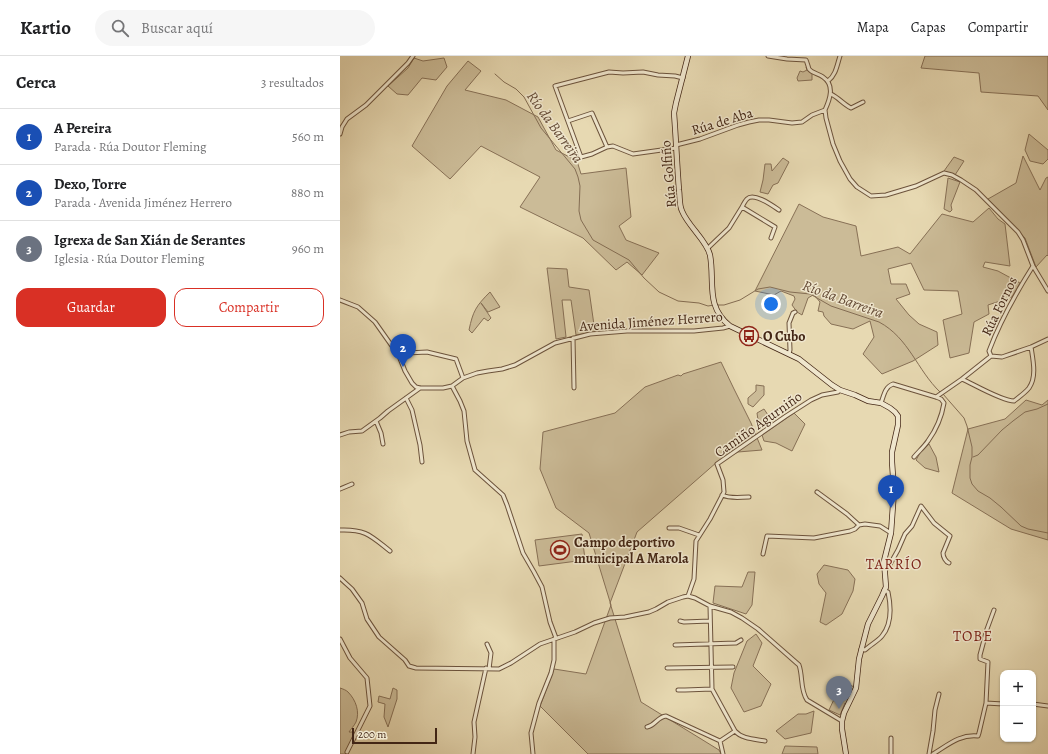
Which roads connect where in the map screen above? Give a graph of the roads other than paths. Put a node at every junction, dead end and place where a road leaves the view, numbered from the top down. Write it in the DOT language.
graph roads {
  1 [pos="413,56"];
  2 [pos="688,56"];
  3 [pos="768,56"];
  4 [pos="840,56"];
  5 [pos="683,78"];
  6 [pos="828,81"];
  7 [pos="831,94"];
  8 [pos="863,102"];
  9 [pos="826,110"];
  10 [pos="568,121"];
  11 [pos="340,134"];
  12 [pos="676,146"];
  13 [pos="607,147"];
  14 [pos="742,207"];
  15 [pos="779,210"];
  16 [pos="771,238"];
  17 [pos="708,248"];
  18 [pos="1032,266"];
  19 [pos="1048,291"];
  20 [pos="340,300"];
  21 [pos="795,312"];
  22 [pos="730,326"];
  23 [pos="573,338"];
  24 [pos="1048,339"];
  25 [pos="1031,347"];
  26 [pos="789,354"];
  27 [pos="399,356"];
  28 [pos="991,356"];
  29 [pos="463,378"];
  30 [pos="962,379"];
  31 [pos="452,386"];
  32 [pos="420,388"];
  33 [pos="574,388"];
  34 [pos="840,390"];
  35 [pos="936,397"];
  36 [pos="406,398"];
  37 [pos="881,403"];
  38 [pos="376,421"];
  39 [pos="340,435"];
  40 [pos="383,444"];
  41 [pos="914,457"];
  42 [pos="422,462"];
  43 [pos="352,484"];
  44 [pos="340,489"];
  45 [pos="817,492"];
  46 [pos="722,495"];
  47 [pos="749,497"];
  48 [pos="859,525"];
  49 [pos="669,528"];
  50 [pos="340,530"];
  51 [pos="891,533"];
  52 [pos="699,535"];
  53 [pos="390,551"];
  54 [pos="763,554"];
  55 [pos="949,563"];
  56 [pos="884,571"];
  57 [pos="340,578"];
  58 [pos="884,590"];
  59 [pos="688,596"];
  60 [pos="710,606"];
  61 [pos="994,610"];
  62 [pos="680,620"];
  63 [pos="710,621"];
  64 [pos="555,638"];
  65 [pos="340,639"];
  66 [pos="741,640"];
  67 [pos="487,644"];
  68 [pos="710,644"];
  69 [pos="675,645"];
  70 [pos="861,650"];
  71 [pos="711,667"];
  72 [pos="733,667"];
  73 [pos="667,668"];
  74 [pos="487,669"];
  75 [pos="712,689"];
  76 [pos="678,690"];
  77 [pos="939,694"];
  78 [pos="986,703"];
  79 [pos="1000,704"];
  80 [pos="1036,704"];
  81 [pos="1048,706"];
  82 [pos="842,721"];
  83 [pos="647,727"];
  84 [pos="735,732"];
  85 [pos="891,738"];
  86 [pos="720,741"];
  87 [pos="764,741"];
  88 [pos="347,752"];
  89 [pos="473,754"];
  90 [pos="533,754"];
  91 [pos="723,754"];
  92 [pos="846,754"];
  93 [pos="891,754"];
  94 [pos="929,754"];
  95 [pos="933,754"];
  1 -- 11 [label="street"];
  2 -- 5 [label="main road, Rúa Golfiño"];
  3 -- 6 [label="street"];
  4 -- 6 [label="street"];
  5 -- 10 [label="street"];
  5 -- 12 [label="main road, Rúa Golfiño"];
  6 -- 7 [label="street"];
  7 -- 8 [label="street"];
  7 -- 9 [label="street"];
  9 -- 12 [label="street, Rúa de Aba"];
  9 -- 18 [label="street, Rúa Fornos"];
  10 -- 13 [label="street"];
  10 -- 13 [label="street"];
  12 -- 13 [label="street, Rúa de Aba"];
  12 -- 17 [label="main road, Rúa Golfiño"];
  14 -- 15 [label="street"];
  14 -- 16 [label="street"];
  14 -- 17 [label="street"];
  17 -- 22 [label="main road, Rúa Golfiño"];
  18 -- 19 [label="street, Rúa Fornos"];
  18 -- 28 [label="street, Rúa Fornos"];
  20 -- 27 [label="street"];
  21 -- 26 [label="street"];
  22 -- 23 [label="street, Avenida Jiménez Herrero"];
  22 -- 26 [label="main road"];
  23 -- 29 [label="street, Avenida Jiménez Herrero"];
  23 -- 33 [label="street, Avenida Jiménez Herrero"];
  24 -- 25 [label="street, Rúa Fornos"];
  25 -- 28 [label="street, Rúa Fornos"];
  25 -- 30 [label="street"];
  26 -- 34 [label="main road"];
  27 -- 29 [label="street"];
  27 -- 32 [label="street"];
  28 -- 30 [label="street, Rúa Fornos"];
  29 -- 31 [label="street, Avenida Jiménez Herrero"];
  30 -- 35 [label="street, Rúa Fornos"];
  31 -- 32 [label="street"];
  31 -- 64 [label="street"];
  32 -- 36 [label="street"];
  34 -- 37 [label="main road"];
  34 -- 46 [label="street, Camiño Agurniño"];
  35 -- 37 [label="street"];
  35 -- 41 [label="street"];
  36 -- 38 [label="street"];
  36 -- 42 [label="street"];
  37 -- 51 [label="main road"];
  38 -- 39 [label="street"];
  38 -- 40 [label="street"];
  43 -- 44 [label="street"];
  45 -- 48 [label="street"];
  46 -- 47 [label="street"];
  46 -- 52 [label="street, Camiño Agurniño"];
  48 -- 51 [label="street"];
  48 -- 54 [label="street"];
  49 -- 52 [label="street"];
  50 -- 53 [label="street"];
  51 -- 56 [label="main road"];
  52 -- 59 [label="street, Camiño Agurniño"];
  55 -- 56 [label="street"];
  56 -- 58 [label="main road"];
  57 -- 74 [label="street"];
  58 -- 70 [label="main road"];
  58 -- 70 [label="street"];
  59 -- 60 [label="street"];
  59 -- 64 [label="street"];
  60 -- 63 [label="street"];
  60 -- 82 [label="street"];
  61 -- 78 [label="street"];
  62 -- 63 [label="street"];
  63 -- 68 [label="street"];
  64 -- 74 [label="street"];
  64 -- 90 [label="street"];
  65 -- 88 [label="street"];
  66 -- 68 [label="street"];
  67 -- 74 [label="street"];
  68 -- 69 [label="street"];
  68 -- 71 [label="street"];
  70 -- 82 [label="main road"];
  71 -- 72 [label="street"];
  71 -- 73 [label="street"];
  71 -- 75 [label="street"];
  74 -- 89 [label="street"];
  75 -- 76 [label="street"];
  75 -- 84 [label="street"];
  77 -- 94 [label="street"];
  78 -- 79 [label="street"];
  78 -- 95 [label="street"];
  80 -- 81 [label="street"];
  82 -- 92 [label="main road"];
  83 -- 86 [label="street"];
  84 -- 86 [label="street"];
  84 -- 87 [label="street"];
  85 -- 93 [label="street"];
  86 -- 91 [label="street"];
}
